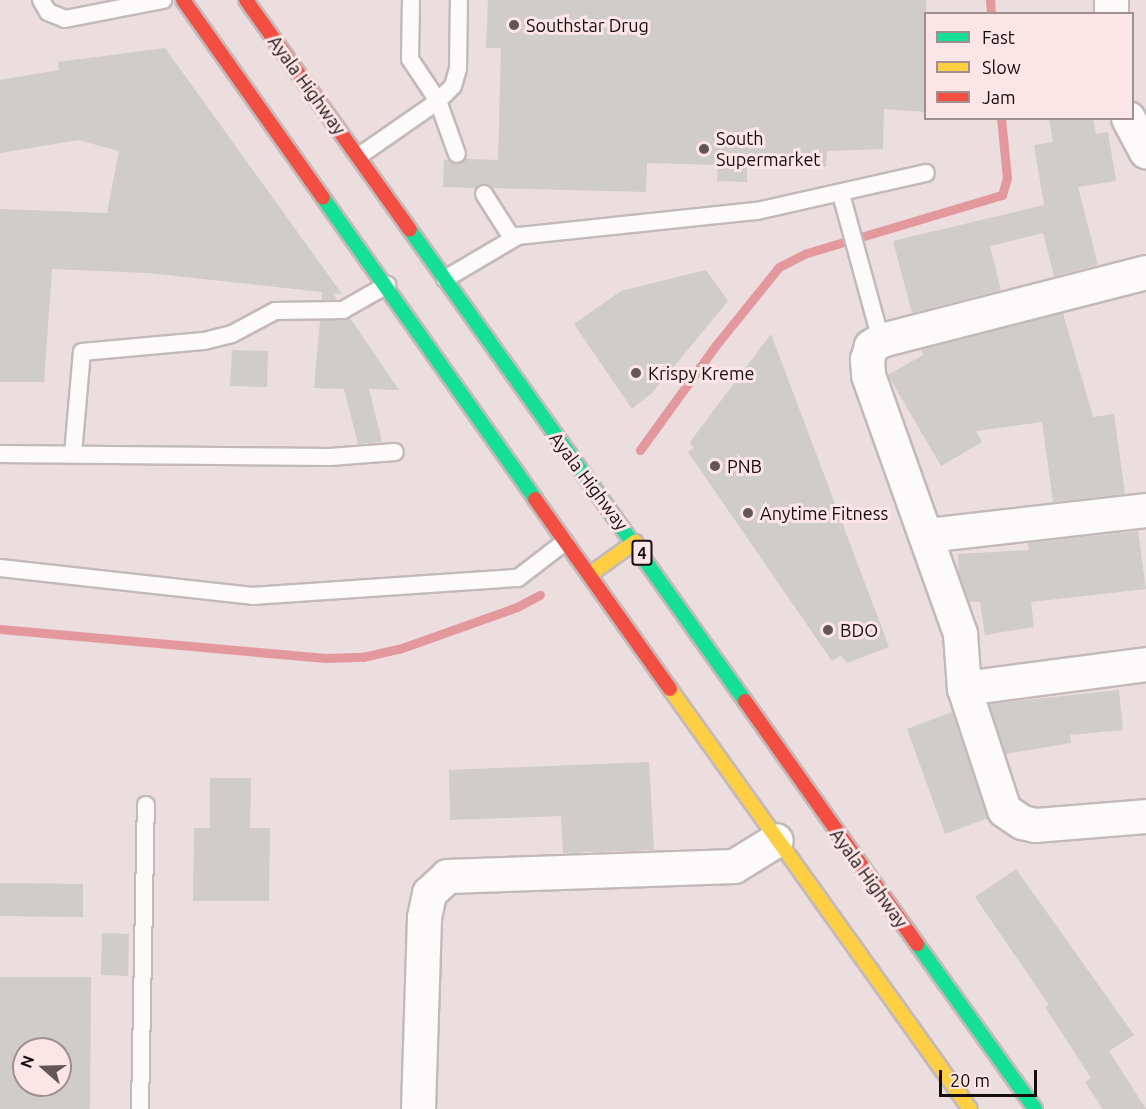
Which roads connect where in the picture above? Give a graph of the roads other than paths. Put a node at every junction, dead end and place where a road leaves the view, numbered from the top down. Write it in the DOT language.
graph roads {
  1 [pos="41,0"];
  2 [pos="163,0"];
  3 [pos="183,0"];
  4 [pos="246,0"];
  5 [pos="411,0"];
  6 [pos="459,0"];
  7 [pos="438,101"];
  8 [pos="1129,120"];
  9 [pos="1146,152"];
  10 [pos="457,154"];
  11 [pos="359,156"];
  12 [pos="926,173"];
  13 [pos="484,194"];
  14 [pos="841,194"];
  15 [pos="512,238"];
  16 [pos="1146,272"];
  17 [pos="445,279"];
  18 [pos="387,285"];
  19 [pos="881,340"];
  20 [pos="395,452"];
  21 [pos="0,454"];
  22 [pos="73,454"];
  23 [pos="1146,510"];
  24 [pos="927,535"];
  25 [pos="565,542"];
  26 [pos="635,542"];
  27 [pos="0,568"];
  28 [pos="589,575"];
  29 [pos="1146,664"];
  30 [pos="964,688"];
  31 [pos="146,805"];
  32 [pos="1146,816"];
  33 [pos="776,840"];
  34 [pos="140,1109"];
  35 [pos="418,1109"];
  36 [pos="970,1109"];
  37 [pos="1035,1109"];
  1 -- 2 [label="lane"];
  3 -- 18 [label="highway"];
  4 -- 11 [label="highway, Ayala Highway / 4"];
  5 -- 7 [label="lane"];
  6 -- 7 [label="lane"];
  7 -- 10 [label="lane"];
  7 -- 11 [label="lane"];
  8 -- 9 [label="street"];
  11 -- 17 [label="highway, Ayala Highway / 4"];
  12 -- 14 [label="lane"];
  13 -- 15 [label="lane"];
  14 -- 15 [label="lane"];
  14 -- 19 [label="lane"];
  15 -- 17 [label="lane"];
  16 -- 19 [label="street"];
  17 -- 26 [label="highway, Ayala Highway / 4"];
  18 -- 22 [label="lane"];
  18 -- 25 [label="highway"];
  19 -- 24 [label="street"];
  20 -- 22 [label="lane"];
  21 -- 22 [label="lane"];
  23 -- 24 [label="street"];
  24 -- 30 [label="street"];
  25 -- 27 [label="lane"];
  25 -- 28 [label="highway"];
  26 -- 28 [label="highway"];
  26 -- 37 [label="highway, Ayala Highway / 4"];
  28 -- 33 [label="highway"];
  29 -- 30 [label="street"];
  30 -- 32 [label="street"];
  31 -- 34 [label="lane"];
  33 -- 35 [label="street"];
  33 -- 36 [label="highway"];
}
